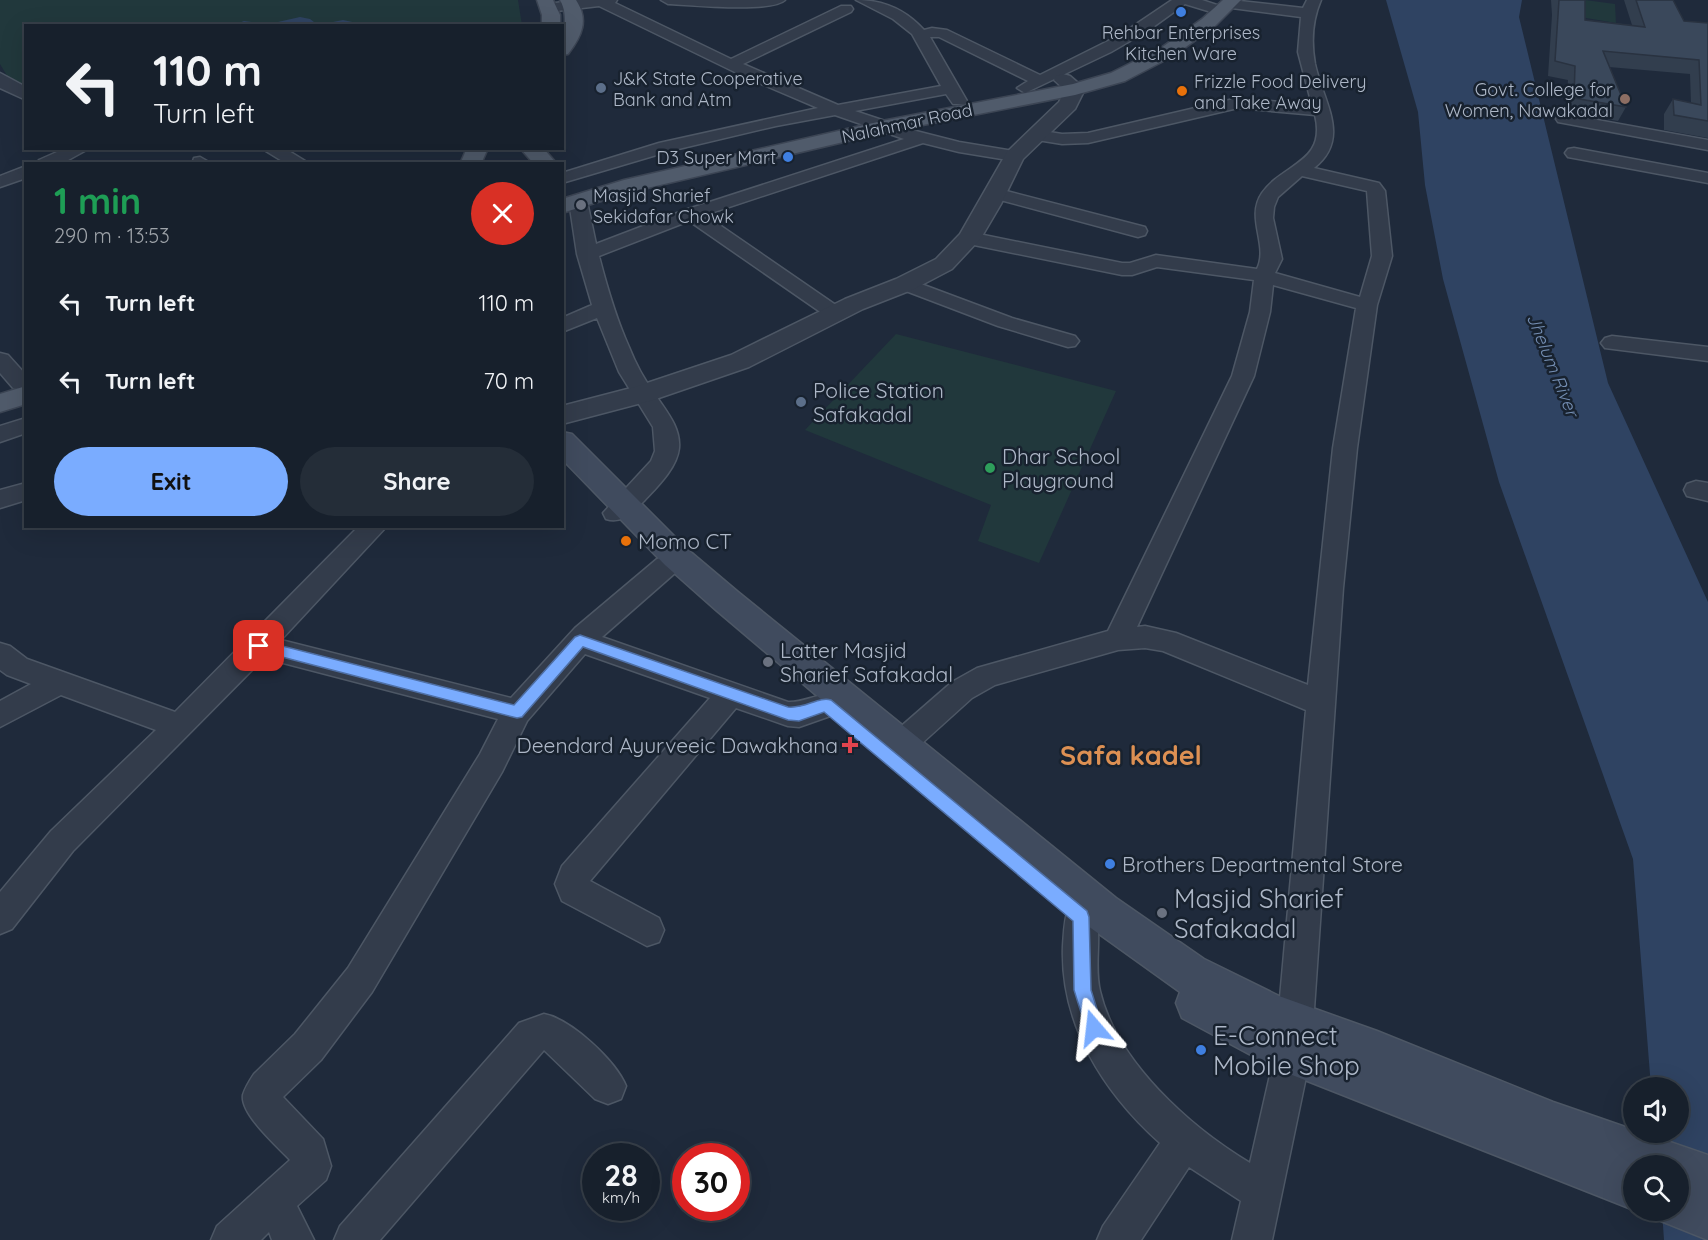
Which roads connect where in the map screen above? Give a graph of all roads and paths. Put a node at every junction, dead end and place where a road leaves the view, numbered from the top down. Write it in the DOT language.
graph roads {
  1 [pos="668,0"];
  2 [pos="778,0"];
  3 [pos="863,0"];
  4 [pos="1181,0"];
  5 [pos="605,1"];
  6 [pos="570,2"];
  7 [pos="1214,3"];
  8 [pos="547,4"];
  9 [pos="1310,7"];
  10 [pos="846,9"];
  11 [pos="551,24"];
  12 [pos="921,35"];
  13 [pos="564,47"];
  14 [pos="732,64"];
  15 [pos="0,80"];
  16 [pos="1032,84"];
  17 [pos="1069,84"];
  18 [pos="0,92"];
  19 [pos="954,95"];
  20 [pos="24,96"];
  21 [pos="24,97"];
  22 [pos="834,109"];
  23 [pos="1321,111"];
  24 [pos="1564,119"];
  25 [pos="873,123"];
  26 [pos="1037,135"];
  27 [pos="920,138"];
  28 [pos="1708,145"];
  29 [pos="77,150"];
  30 [pos="273,150"];
  31 [pos="532,150"];
  32 [pos="1574,153"];
  33 [pos="1014,156"];
  34 [pos="50,162"];
  35 [pos="298,162"];
  36 [pos="545,162"];
  37 [pos="1299,170"];
  38 [pos="24,172"];
  39 [pos="1708,178"];
  40 [pos="0,182"];
  41 [pos="567,191"];
  42 [pos="995,193"];
  43 [pos="691,214"];
  44 [pos="1138,231"];
  45 [pos="969,238"];
  46 [pos="587,254"];
  47 [pos="1264,276"];
  48 [pos="905,284"];
  49 [pos="1367,305"];
  50 [pos="603,308"];
  51 [pos="836,314"];
  52 [pos="564,325"];
  53 [pos="1068,341"];
  54 [pos="1612,343"];
  55 [pos="1708,354"];
  56 [pos="0,360"];
  57 [pos="18,387"];
  58 [pos="643,394"];
  59 [pos="0,403"];
  60 [pos="564,414"];
  61 [pos="24,426"];
  62 [pos="0,434"];
  63 [pos="564,443"];
  64 [pos="564,463"];
  65 [pos="24,492"];
  66 [pos="0,498"];
  67 [pos="620,509"];
  68 [pos="373,528"];
  69 [pos="666,566"];
  70 [pos="1118,639"];
  71 [pos="580,641"];
  72 [pos="259,646"];
  73 [pos="0,654"];
  74 [pos="59,682"];
  75 [pos="731,694"];
  76 [pos="1322,703"];
  77 [pos="826,705"];
  78 [pos="517,712"];
  79 [pos="0,715"];
  80 [pos="180,726"];
  81 [pos="900,745"];
  82 [pos="1081,917"];
  83 [pos="0,918"];
  84 [pos="647,930"];
  85 [pos="1294,1039"];
  86 [pos="608,1086"];
  87 [pos="1185,1139"];
  88 [pos="1554,1140"];
  89 [pos="1623,1155"];
  90 [pos="1689,1172"];
  91 [pos="1708,1179"];
  92 [pos="1623,1180"];
  93 [pos="1262,1192"];
  94 [pos="274,1202"];
  95 [pos="1689,1208"];
  96 [pos="1708,1216"];
  97 [pos="231,1240"];
  98 [pos="294,1240"];
  99 [pos="354,1240"];
  100 [pos="1117,1240"];
  101 [pos="1252,1240"];
  1 -- 2 [label="street"];
  3 -- 12 [label="street"];
  4 -- 16 [label="street"];
  5 -- 6 [label="street"];
  5 -- 14 [label="street"];
  6 -- 8 [label="street"];
  6 -- 13 [label="main road"];
  7 -- 9 [label="street"];
  7 -- 17 [label="main road, Nalahmar Road"];
  8 -- 11 [label="main road"];
  9 -- 23 [label="street"];
  10 -- 14 [label="street"];
  12 -- 16 [label="street"];
  12 -- 19 [label="street"];
  14 -- 22 [label="street"];
  15 -- 20 [label="street"];
  16 -- 17 [label="main road, Nalahmar Road"];
  16 -- 19 [label="main road, Nalahmar Road"];
  17 -- 25 [label="main road, Nalahmar Road"];
  17 -- 26 [label="street"];
  18 -- 21 [label="street"];
  19 -- 22 [label="street"];
  19 -- 25 [label="main road, Nalahmar Road"];
  22 -- 25 [label="street"];
  22 -- 41 [label="street"];
  23 -- 26 [label="street"];
  23 -- 37 [label="street"];
  24 -- 28 [label="street"];
  25 -- 27 [label="street"];
  25 -- 41 [label="main road, Nalahmar Road"];
  26 -- 33 [label="street"];
  27 -- 33 [label="street"];
  27 -- 43 [label="street"];
  29 -- 34 [label="street"];
  30 -- 35 [label="street"];
  31 -- 36 [label="main road"];
  32 -- 39 [label="street"];
  33 -- 42 [label="street"];
  37 -- 47 [label="street"];
  37 -- 49 [label="street"];
  38 -- 40 [label="street"];
  41 -- 46 [label="street"];
  42 -- 44 [label="street"];
  42 -- 45 [label="street"];
  43 -- 46 [label="street"];
  43 -- 51 [label="street"];
  45 -- 47 [label="street"];
  45 -- 48 [label="street"];
  46 -- 50 [label="street"];
  47 -- 49 [label="street"];
  47 -- 70 [label="street"];
  48 -- 51 [label="street"];
  48 -- 53 [label="street"];
  49 -- 76 [label="street"];
  50 -- 52 [label="street"];
  50 -- 58 [label="street"];
  51 -- 58 [label="street"];
  54 -- 55 [label="street"];
  56 -- 57 [label="street"];
  57 -- 59 [label="main road"];
  58 -- 60 [label="street"];
  58 -- 67 [label="street"];
  61 -- 62 [label="street"];
  63 -- 67 [label="main road"];
  64 -- 67 [label="main road"];
  65 -- 66 [label="street"];
  67 -- 69 [label="main road"];
  67 -- 81 [label="main road"];
  68 -- 72 [label="street"];
  69 -- 71 [label="street"];
  69 -- 77 [label="main road"];
  70 -- 76 [label="street"];
  70 -- 81 [label="street"];
  71 -- 75 [label="street"];
  71 -- 78 [label="street"];
  72 -- 78 [label="street"];
  72 -- 80 [label="street"];
  73 -- 74 [label="street"];
  74 -- 79 [label="street"];
  74 -- 80 [label="street"];
  75 -- 77 [label="street"];
  75 -- 84 [label="street"];
  76 -- 85 [label="street"];
  77 -- 82 [label="main road"];
  78 -- 94 [label="street"];
  80 -- 83 [label="street"];
  81 -- 85 [label="main road"];
  82 -- 85 [label="main road"];
  82 -- 87 [label="street"];
  85 -- 88 [label="main road"];
  85 -- 93 [label="street"];
  86 -- 99 [label="street"];
  87 -- 93 [label="street"];
  87 -- 100 [label="street"];
  88 -- 89 [label="main road"];
  88 -- 92 [label="main road"];
  90 -- 91 [label="main road"];
  93 -- 101 [label="street"];
  94 -- 97 [label="street"];
  94 -- 98 [label="street"];
  95 -- 96 [label="main road"];
}
